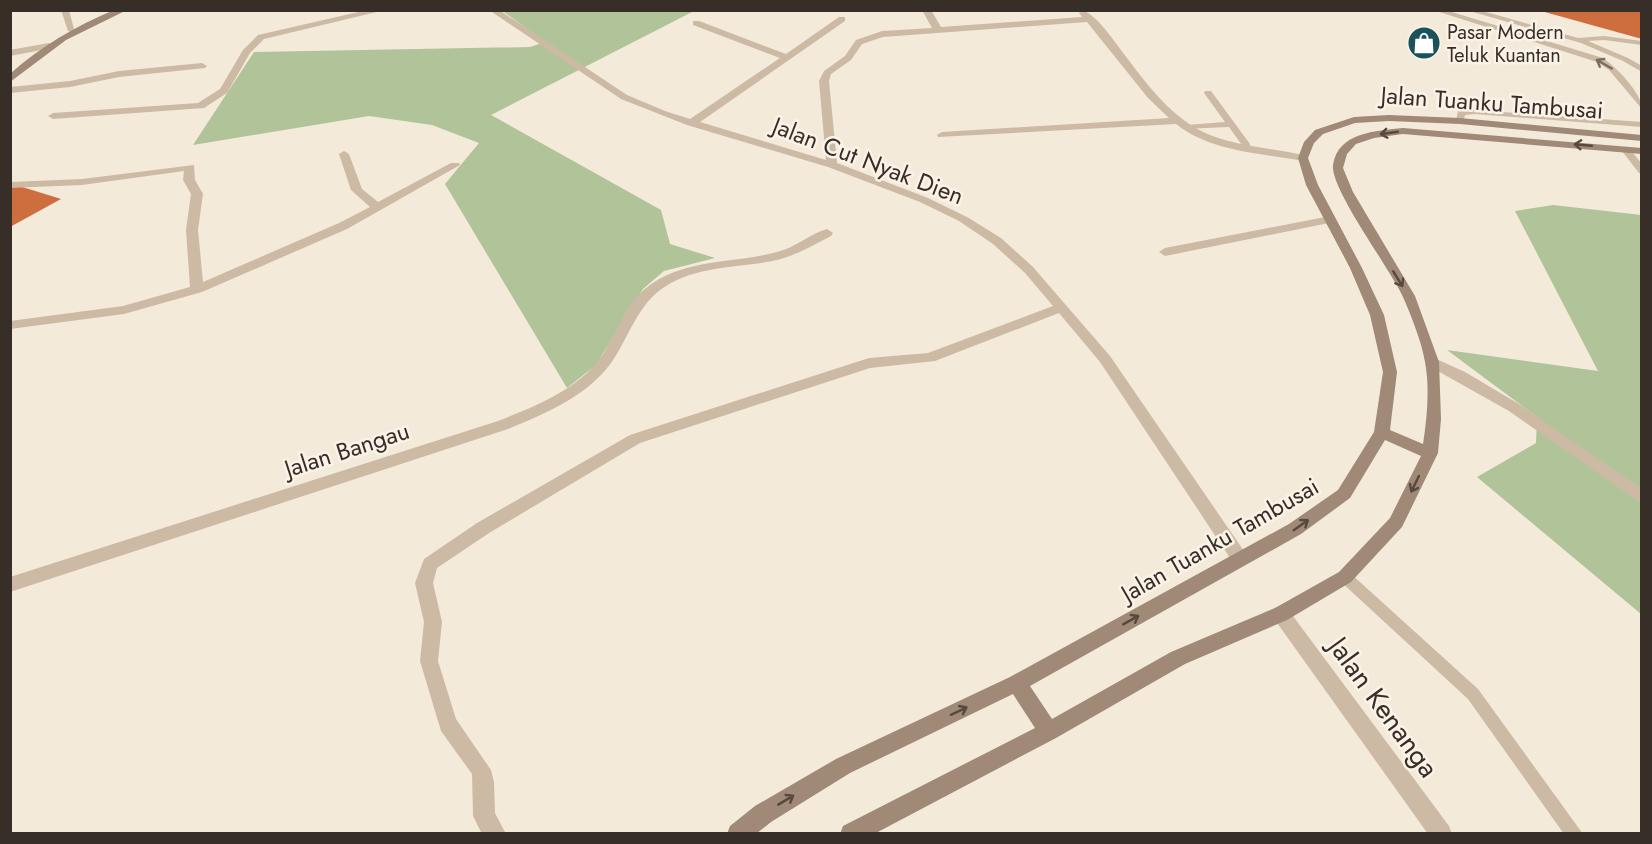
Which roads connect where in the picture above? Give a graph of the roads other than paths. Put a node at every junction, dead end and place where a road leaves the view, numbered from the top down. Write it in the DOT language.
graph roads {
  1 [pos="65,10"];
  2 [pos="123,10"];
  3 [pos="381,10"];
  4 [pos="493,10"];
  5 [pos="926,10"];
  6 [pos="1080,10"];
  7 [pos="1436,10"];
  8 [pos="1469,10"];
  9 [pos="1497,18"];
  10 [pos="842,19"];
  11 [pos="1089,19"];
  12 [pos="696,22"];
  13 [pos="1482,24"];
  14 [pos="938,30"];
  15 [pos="72,31"];
  16 [pos="1574,40"];
  17 [pos="1641,43"];
  18 [pos="49,46"];
  19 [pos="10,53"];
  20 [pos="786,57"];
  21 [pos="202,66"];
  22 [pos="1641,70"];
  23 [pos="11,78"];
  24 [pos="10,90"];
  25 [pos="1208,93"];
  26 [pos="1641,107"];
  27 [pos="53,116"];
  28 [pos="1460,121"];
  29 [pos="691,123"];
  30 [pos="1181,124"];
  31 [pos="1231,124"];
  32 [pos="1641,125"];
  33 [pos="942,135"];
  34 [pos="1641,138"];
  35 [pos="1247,146"];
  36 [pos="1625,149"];
  37 [pos="1641,151"];
  38 [pos="344,154"];
  39 [pos="1303,158"];
  40 [pos="455,165"];
  41 [pos="832,165"];
  42 [pos="1641,171"];
  43 [pos="10,185"];
  44 [pos="377,207"];
  45 [pos="1330,220"];
  46 [pos="827,233"];
  47 [pos="1165,252"];
  48 [pos="197,289"];
  49 [pos="1062,307"];
  50 [pos="10,325"];
  51 [pos="1432,362"];
  52 [pos="1382,433"];
  53 [pos="1430,453"];
  54 [pos="1641,498"];
  55 [pos="1240,559"];
  56 [pos="1345,577"];
  57 [pos="10,585"];
  58 [pos="1281,614"];
  59 [pos="1017,683"];
  60 [pos="1049,731"];
  61 [pos="495,834"];
  62 [pos="738,834"];
  63 [pos="851,834"];
  64 [pos="1441,834"];
  65 [pos="1575,834"];
  1 -- 15 [label="street"];
  2 -- 15 [label="main road"];
  3 -- 27 [label="street"];
  4 -- 29 [label="street, Jalan Cut Nyak Dien"];
  5 -- 14 [label="street"];
  6 -- 11 [label="street"];
  7 -- 13 [label="lane"];
  8 -- 9 [label="lane"];
  9 -- 13 [label="lane"];
  9 -- 16 [label="lane"];
  10 -- 20 [label="street"];
  11 -- 14 [label="street"];
  11 -- 30 [label="street"];
  12 -- 20 [label="street"];
  26 -- 13 [label="lane, one-way"];
  14 -- 41 [label="street"];
  15 -- 18 [label="main road"];
  16 -- 17 [label="lane"];
  16 -- 22 [label="lane"];
  18 -- 19 [label="street"];
  18 -- 23 [label="main road"];
  20 -- 29 [label="street"];
  21 -- 24 [label="street"];
  25 -- 31 [label="lane"];
  28 -- 32 [label="lane"];
  28 -- 34 [label="main road, Jalan Tuanku Tambusai"];
  28 -- 39 [label="main road, Jalan Tuanku Tambusai"];
  29 -- 41 [label="street, Jalan Cut Nyak Dien"];
  30 -- 31 [label="lane"];
  30 -- 33 [label="street"];
  30 -- 35 [label="street"];
  31 -- 35 [label="lane"];
  35 -- 39 [label="street"];
  36 -- 37 [label="main road, Jalan Tuanku Tambusai"];
  36 -- 42 [label="lane"];
  36 -- 51 [label="main road, Jalan Tuanku Tambusai, one-way"];
  38 -- 44 [label="street"];
  39 -- 45 [label="main road, Jalan Tuanku Tambusai"];
  40 -- 44 [label="street"];
  41 -- 49 [label="street, Jalan Cut Nyak Dien"];
  43 -- 48 [label="street"];
  44 -- 48 [label="street"];
  45 -- 47 [label="street"];
  45 -- 52 [label="main road, Jalan Tuanku Tambusai"];
  46 -- 57 [label="street, Jalan Bangau"];
  48 -- 50 [label="street"];
  49 -- 55 [label="street, Jalan Cut Nyak Dien"];
  49 -- 61 [label="street"];
  51 -- 53 [label="main road, Jalan Tuanku Tambusai"];
  51 -- 54 [label="street"];
  52 -- 53 [label="main road"];
  55 -- 52 [label="main road, Jalan Tuanku Tambusai, one-way"];
  53 -- 56 [label="main road, Jalan Tuanku Tambusai, one-way"];
  59 -- 55 [label="main road, Jalan Tuanku Tambusai, one-way"];
  56 -- 58 [label="main road, Jalan Tuanku Tambusai"];
  56 -- 65 [label="lane"];
  58 -- 60 [label="main road, Jalan Tuanku Tambusai"];
  58 -- 64 [label="street, Jalan Kenanga"];
  59 -- 60 [label="main road"];
  62 -- 59 [label="main road, Jalan Tuanku Tambusai, one-way"];
  60 -- 63 [label="main road, Jalan Tuanku Tambusai"];
}
